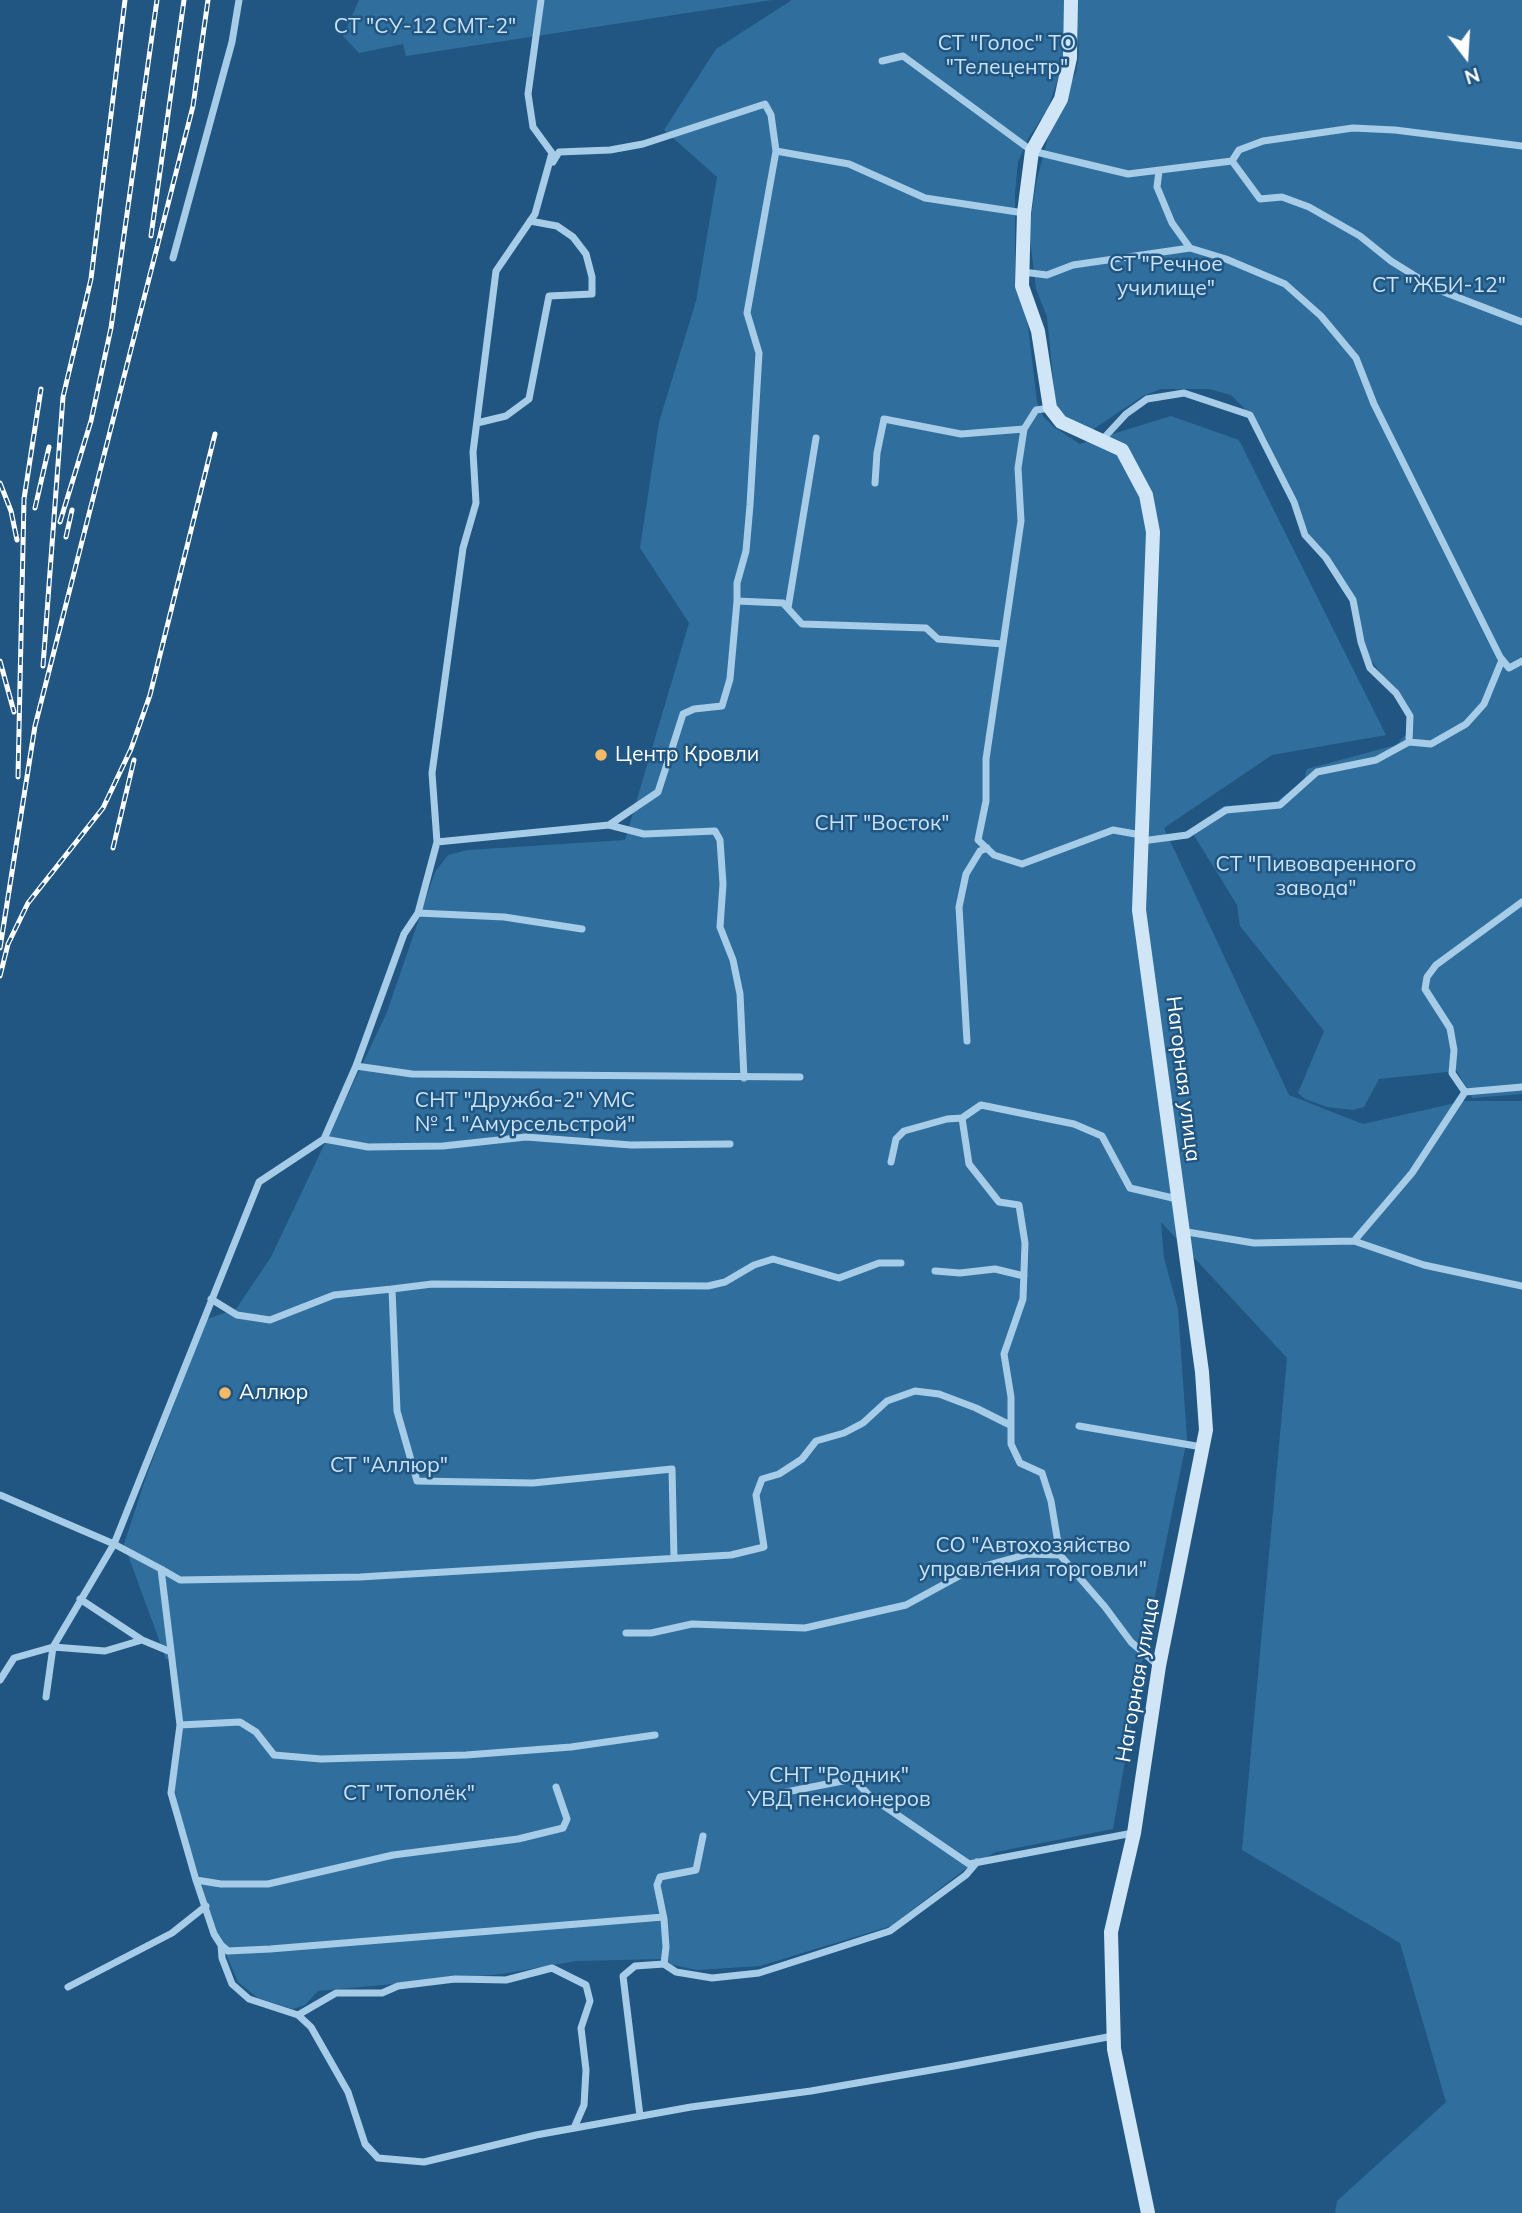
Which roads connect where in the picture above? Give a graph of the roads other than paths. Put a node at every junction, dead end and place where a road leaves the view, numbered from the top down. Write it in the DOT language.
graph roads {
  1 [pos="239,0"];
  2 [pos="541,0"];
  3 [pos="1071,0"];
  4 [pos="882,61"];
  5 [pos="1522,146"];
  6 [pos="776,151"];
  7 [pos="1032,151"];
  8 [pos="1232,161"];
  9 [pos="548,171"];
  10 [pos="1159,171"];
  11 [pos="1024,214"];
  12 [pos="530,221"];
  13 [pos="1190,248"];
  14 [pos="173,258"];
  15 [pos="1023,272"];
  16 [pos="1522,323"];
  17 [pos="1049,408"];
  18 [pos="477,423"];
  19 [pos="1024,429"];
  20 [pos="816,439"];
  21 [pos="1102,440"];
  22 [pos="875,482"];
  23 [pos="737,601"];
  24 [pos="788,608"];
  25 [pos="1003,644"];
  26 [pos="1502,660"];
  27 [pos="1522,660"];
  28 [pos="1409,742"];
  29 [pos="608,825"];
  30 [pos="1141,838"];
  31 [pos="437,842"];
  32 [pos="987,848"];
  33 [pos="1522,902"];
  34 [pos="418,913"];
  35 [pos="582,929"];
  36 [pos="967,1041"];
  37 [pos="356,1066"];
  38 [pos="800,1077"];
  39 [pos="744,1078"];
  40 [pos="1522,1087"];
  41 [pos="1465,1093"];
  42 [pos="962,1118"];
  43 [pos="324,1139"];
  44 [pos="730,1144"];
  45 [pos="891,1162"];
  46 [pos="1177,1199"];
  47 [pos="1181,1231"];
  48 [pos="1353,1241"];
  49 [pos="901,1263"];
  50 [pos="935,1270"];
  51 [pos="1024,1276"];
  52 [pos="1522,1286"];
  53 [pos="392,1289"];
  54 [pos="211,1298"];
  55 [pos="1010,1425"];
  56 [pos="1079,1426"];
  57 [pos="1203,1447"];
  58 [pos="0,1495"];
  59 [pos="114,1544"];
  60 [pos="1060,1555"];
  61 [pos="674,1558"];
  62 [pos="161,1569"];
  63 [pos="80,1599"];
  64 [pos="626,1633"];
  65 [pos="142,1640"];
  66 [pos="53,1647"];
  67 [pos="171,1652"];
  68 [pos="1159,1666"];
  69 [pos="0,1680"];
  70 [pos="46,1697"];
  71 [pos="180,1725"];
  72 [pos="655,1735"];
  73 [pos="556,1787"];
  74 [pos="781,1794"];
  75 [pos="1134,1833"];
  76 [pos="704,1836"];
  77 [pos="977,1862"];
  78 [pos="196,1880"];
  79 [pos="206,1906"];
  80 [pos="663,1917"];
  81 [pos="221,1945"];
  82 [pos="664,1964"];
  83 [pos="68,1987"];
  84 [pos="298,2015"];
  85 [pos="1113,2036"];
  86 [pos="640,2116"];
  87 [pos="574,2128"];
  88 [pos="1148,2213"];
  1 -- 14 [label="street"];
  2 -- 9 [label="street"];
  3 -- 7 [label="street"];
  4 -- 7 [label="street"];
  5 -- 8 [label="street"];
  6 -- 9 [label="street"];
  6 -- 11 [label="street"];
  6 -- 23 [label="street"];
  7 -- 10 [label="street"];
  7 -- 11 [label="street"];
  8 -- 10 [label="street"];
  8 -- 16 [label="street"];
  9 -- 12 [label="street"];
  10 -- 13 [label="street"];
  11 -- 15 [label="street"];
  12 -- 18 [label="street"];
  12 -- 18 [label="street"];
  13 -- 15 [label="street"];
  13 -- 26 [label="street"];
  15 -- 17 [label="street"];
  17 -- 19 [label="street"];
  17 -- 21 [label="street, Нагорная улица"];
  18 -- 31 [label="street"];
  19 -- 22 [label="street"];
  19 -- 25 [label="street"];
  20 -- 24 [label="street"];
  21 -- 28 [label="street"];
  21 -- 30 [label="street, Нагорная улица"];
  23 -- 24 [label="street"];
  23 -- 29 [label="street"];
  24 -- 25 [label="street"];
  25 -- 32 [label="street"];
  26 -- 27 [label="street"];
  26 -- 28 [label="street"];
  28 -- 30 [label="street"];
  29 -- 31 [label="street"];
  29 -- 39 [label="street"];
  30 -- 32 [label="street"];
  30 -- 46 [label="street, Нагорная улица"];
  31 -- 34 [label="street"];
  32 -- 36 [label="street"];
  33 -- 41 [label="street"];
  34 -- 35 [label="street"];
  34 -- 37 [label="street"];
  37 -- 39 [label="street"];
  37 -- 43 [label="street"];
  38 -- 39 [label="street"];
  40 -- 41 [label="street"];
  41 -- 48 [label="street"];
  42 -- 45 [label="street"];
  42 -- 46 [label="street"];
  42 -- 51 [label="street"];
  43 -- 44 [label="street"];
  43 -- 54 [label="street"];
  46 -- 47 [label="street, Нагорная улица"];
  47 -- 48 [label="street"];
  47 -- 57 [label="street, Нагорная улица"];
  48 -- 52 [label="street"];
  49 -- 53 [label="street"];
  50 -- 51 [label="street"];
  51 -- 55 [label="street"];
  53 -- 54 [label="street"];
  53 -- 61 [label="street"];
  54 -- 59 [label="street"];
  55 -- 60 [label="street"];
  55 -- 61 [label="street"];
  56 -- 57 [label="street"];
  57 -- 68 [label="street, Нагорная улица"];
  58 -- 59 [label="street"];
  59 -- 62 [label="street"];
  59 -- 63 [label="street"];
  60 -- 64 [label="street"];
  60 -- 68 [label="street"];
  61 -- 62 [label="street"];
  62 -- 67 [label="street"];
  63 -- 65 [label="street"];
  63 -- 66 [label="street"];
  65 -- 66 [label="street"];
  65 -- 67 [label="street"];
  66 -- 69 [label="street"];
  66 -- 70 [label="street"];
  67 -- 71 [label="street"];
  68 -- 75 [label="street, Нагорная улица"];
  71 -- 72 [label="street"];
  71 -- 78 [label="street"];
  73 -- 78 [label="street"];
  74 -- 77 [label="street"];
  75 -- 77 [label="street"];
  75 -- 85 [label="street, Нагорная улица"];
  76 -- 80 [label="street"];
  77 -- 82 [label="street"];
  78 -- 79 [label="street"];
  79 -- 81 [label="street"];
  79 -- 83 [label="street"];
  80 -- 81 [label="street"];
  80 -- 82 [label="street"];
  81 -- 84 [label="street"];
  82 -- 86 [label="street"];
  84 -- 87 [label="street"];
  84 -- 87 [label="street"];
  85 -- 86 [label="street"];
  85 -- 88 [label="street, Нагорная улица"];
  86 -- 87 [label="street"];
}
